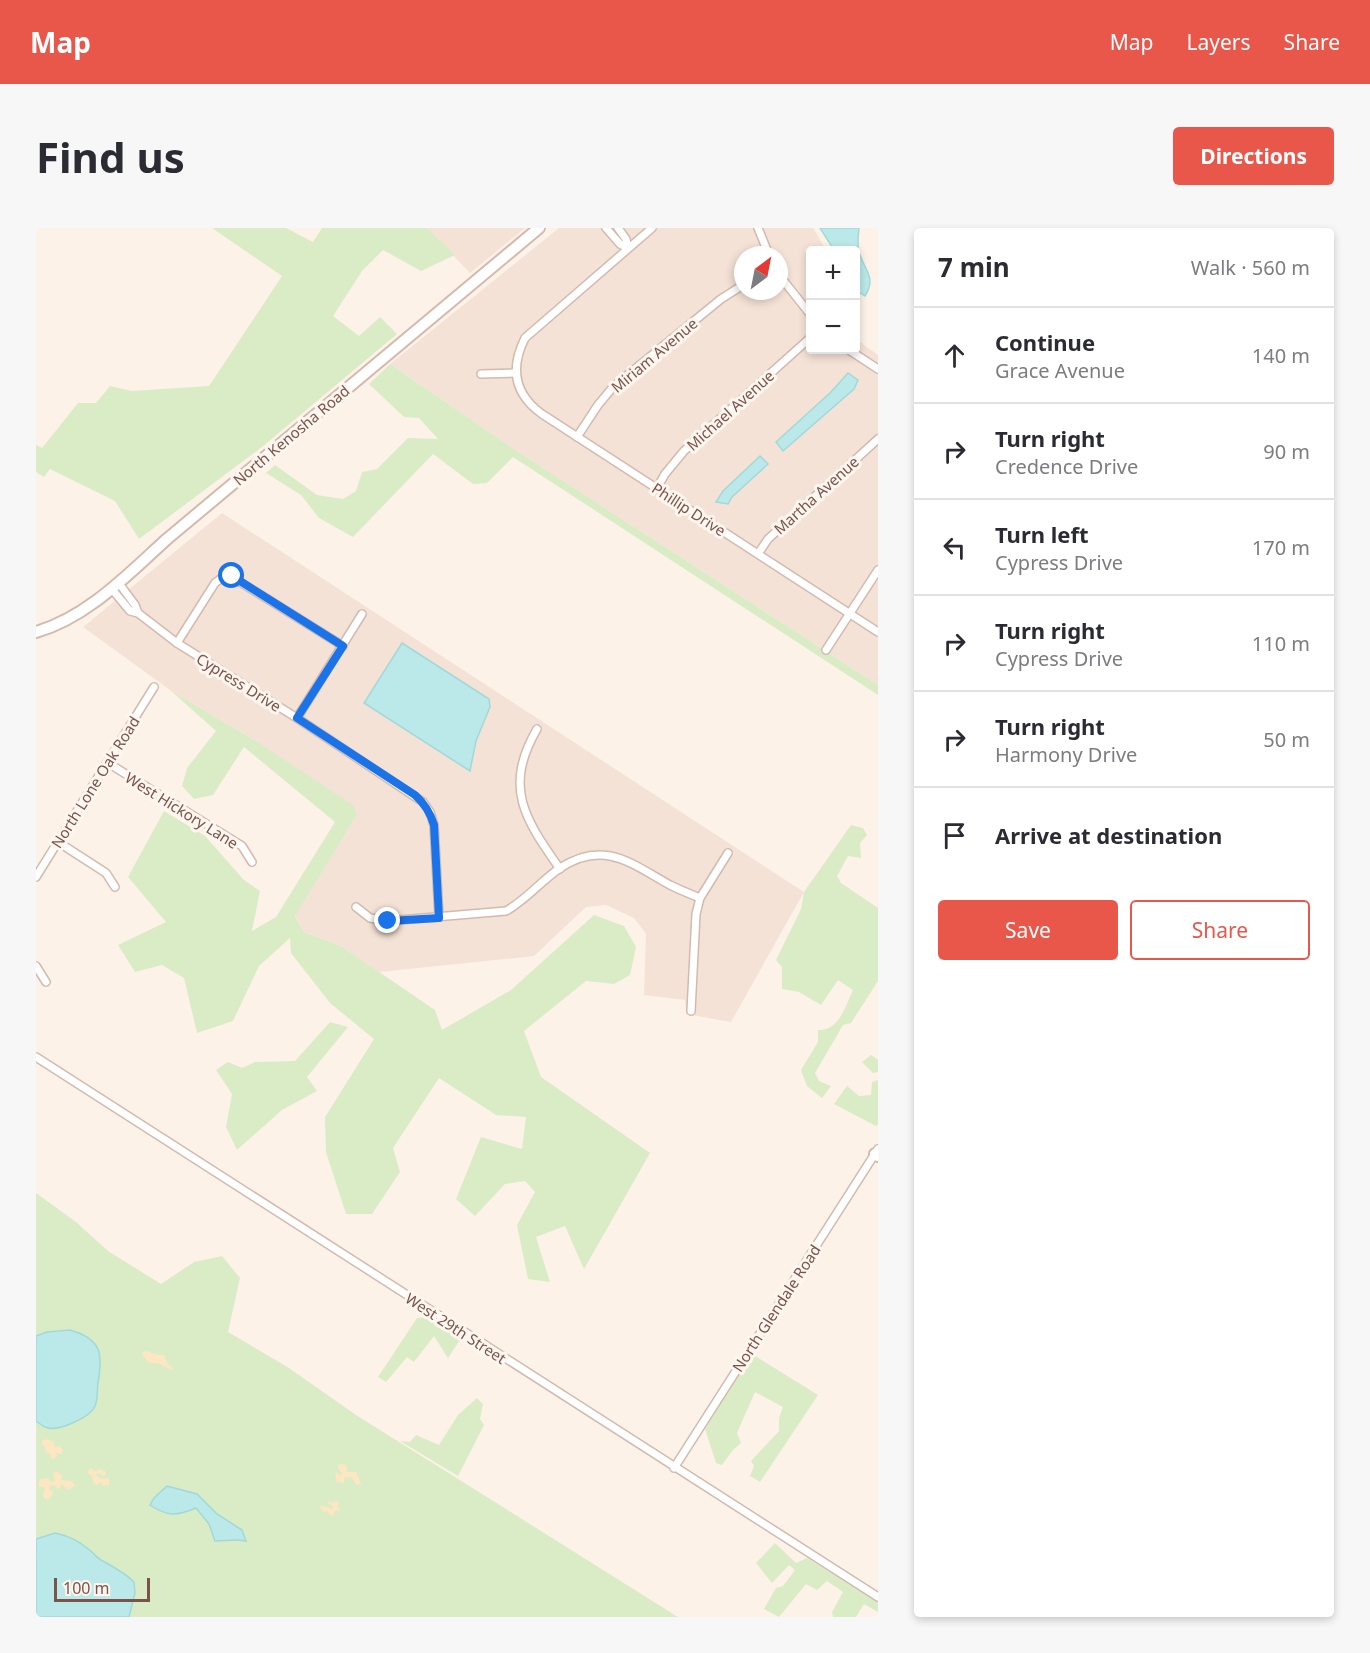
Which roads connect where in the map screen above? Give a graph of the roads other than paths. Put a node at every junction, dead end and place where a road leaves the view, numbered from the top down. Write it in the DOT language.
graph roads {
  1 [pos="539,228"];
  2 [pos="606,228"];
  3 [pos="618,228"];
  4 [pos="652,228"];
  5 [pos="758,228"];
  6 [pos="765,246"];
  7 [pos="628,248"];
  8 [pos="788,286"];
  9 [pos="734,291"];
  10 [pos="806,309"];
  11 [pos="806,342"];
  12 [pos="855,354"];
  13 [pos="878,369"];
  14 [pos="515,373"];
  15 [pos="481,374"];
  16 [pos="577,437"];
  17 [pos="878,439"];
  18 [pos="657,488"];
  19 [pos="758,554"];
  20 [pos="878,570"];
  21 [pos="115,585"];
  22 [pos="362,614"];
  23 [pos="849,615"];
  24 [pos="36,632"];
  25 [pos="878,632"];
  26 [pos="177,643"];
  27 [pos="343,646"];
  28 [pos="826,650"];
  29 [pos="154,687"];
  30 [pos="297,718"];
  31 [pos="537,729"];
  32 [pos="108,763"];
  33 [pos="58,842"];
  34 [pos="728,853"];
  35 [pos="252,862"];
  36 [pos="560,868"];
  37 [pos="36,877"];
  38 [pos="115,886"];
  39 [pos="700,898"];
  40 [pos="356,907"];
  41 [pos="439,918"];
  42 [pos="36,966"];
  43 [pos="46,982"];
  44 [pos="691,1011"];
  45 [pos="36,1058"];
  46 [pos="877,1153"];
  47 [pos="674,1468"];
  48 [pos="878,1597"];
  1 -- 21 [label="street, North Kenosha Road"];
  2 -- 7 [label="street"];
  3 -- 7 [label="street"];
  4 -- 7 [label="street"];
  5 -- 6 [label="street"];
  7 -- 14 [label="street"];
  8 -- 10 [label="street"];
  9 -- 16 [label="street, Miriam Avenue"];
  11 -- 18 [label="street, Michael Avenue"];
  12 -- 13 [label="street"];
  14 -- 15 [label="street"];
  14 -- 16 [label="street, Phillip Drive"];
  16 -- 18 [label="street, Phillip Drive"];
  17 -- 19 [label="street, Martha Avenue"];
  18 -- 19 [label="street, Phillip Drive"];
  19 -- 23 [label="street, Phillip Drive"];
  20 -- 23 [label="street"];
  21 -- 24 [label="street, North Kenosha Road"];
  21 -- 26 [label="street, Cypress Drive"];
  22 -- 27 [label="street"];
  23 -- 25 [label="street, Phillip Drive"];
  23 -- 28 [label="street"];
  26 -- 27 [label="street"];
  26 -- 30 [label="street, Cypress Drive"];
  27 -- 30 [label="street"];
  29 -- 32 [label="street, North Lone Oak Road"];
  30 -- 41 [label="street, Cypress Drive"];
  31 -- 36 [label="street"];
  32 -- 33 [label="street, North Lone Oak Road"];
  32 -- 35 [label="street, West Hickory Lane"];
  33 -- 37 [label="street, North Lone Oak Road"];
  33 -- 38 [label="street"];
  34 -- 39 [label="street"];
  36 -- 39 [label="street"];
  36 -- 41 [label="street"];
  39 -- 44 [label="street"];
  40 -- 41 [label="street"];
  42 -- 43 [label="street"];
  45 -- 47 [label="street, West 29th Street"];
  46 -- 47 [label="street, North Glendale Road"];
  47 -- 48 [label="street, West 29th Street"];
}
